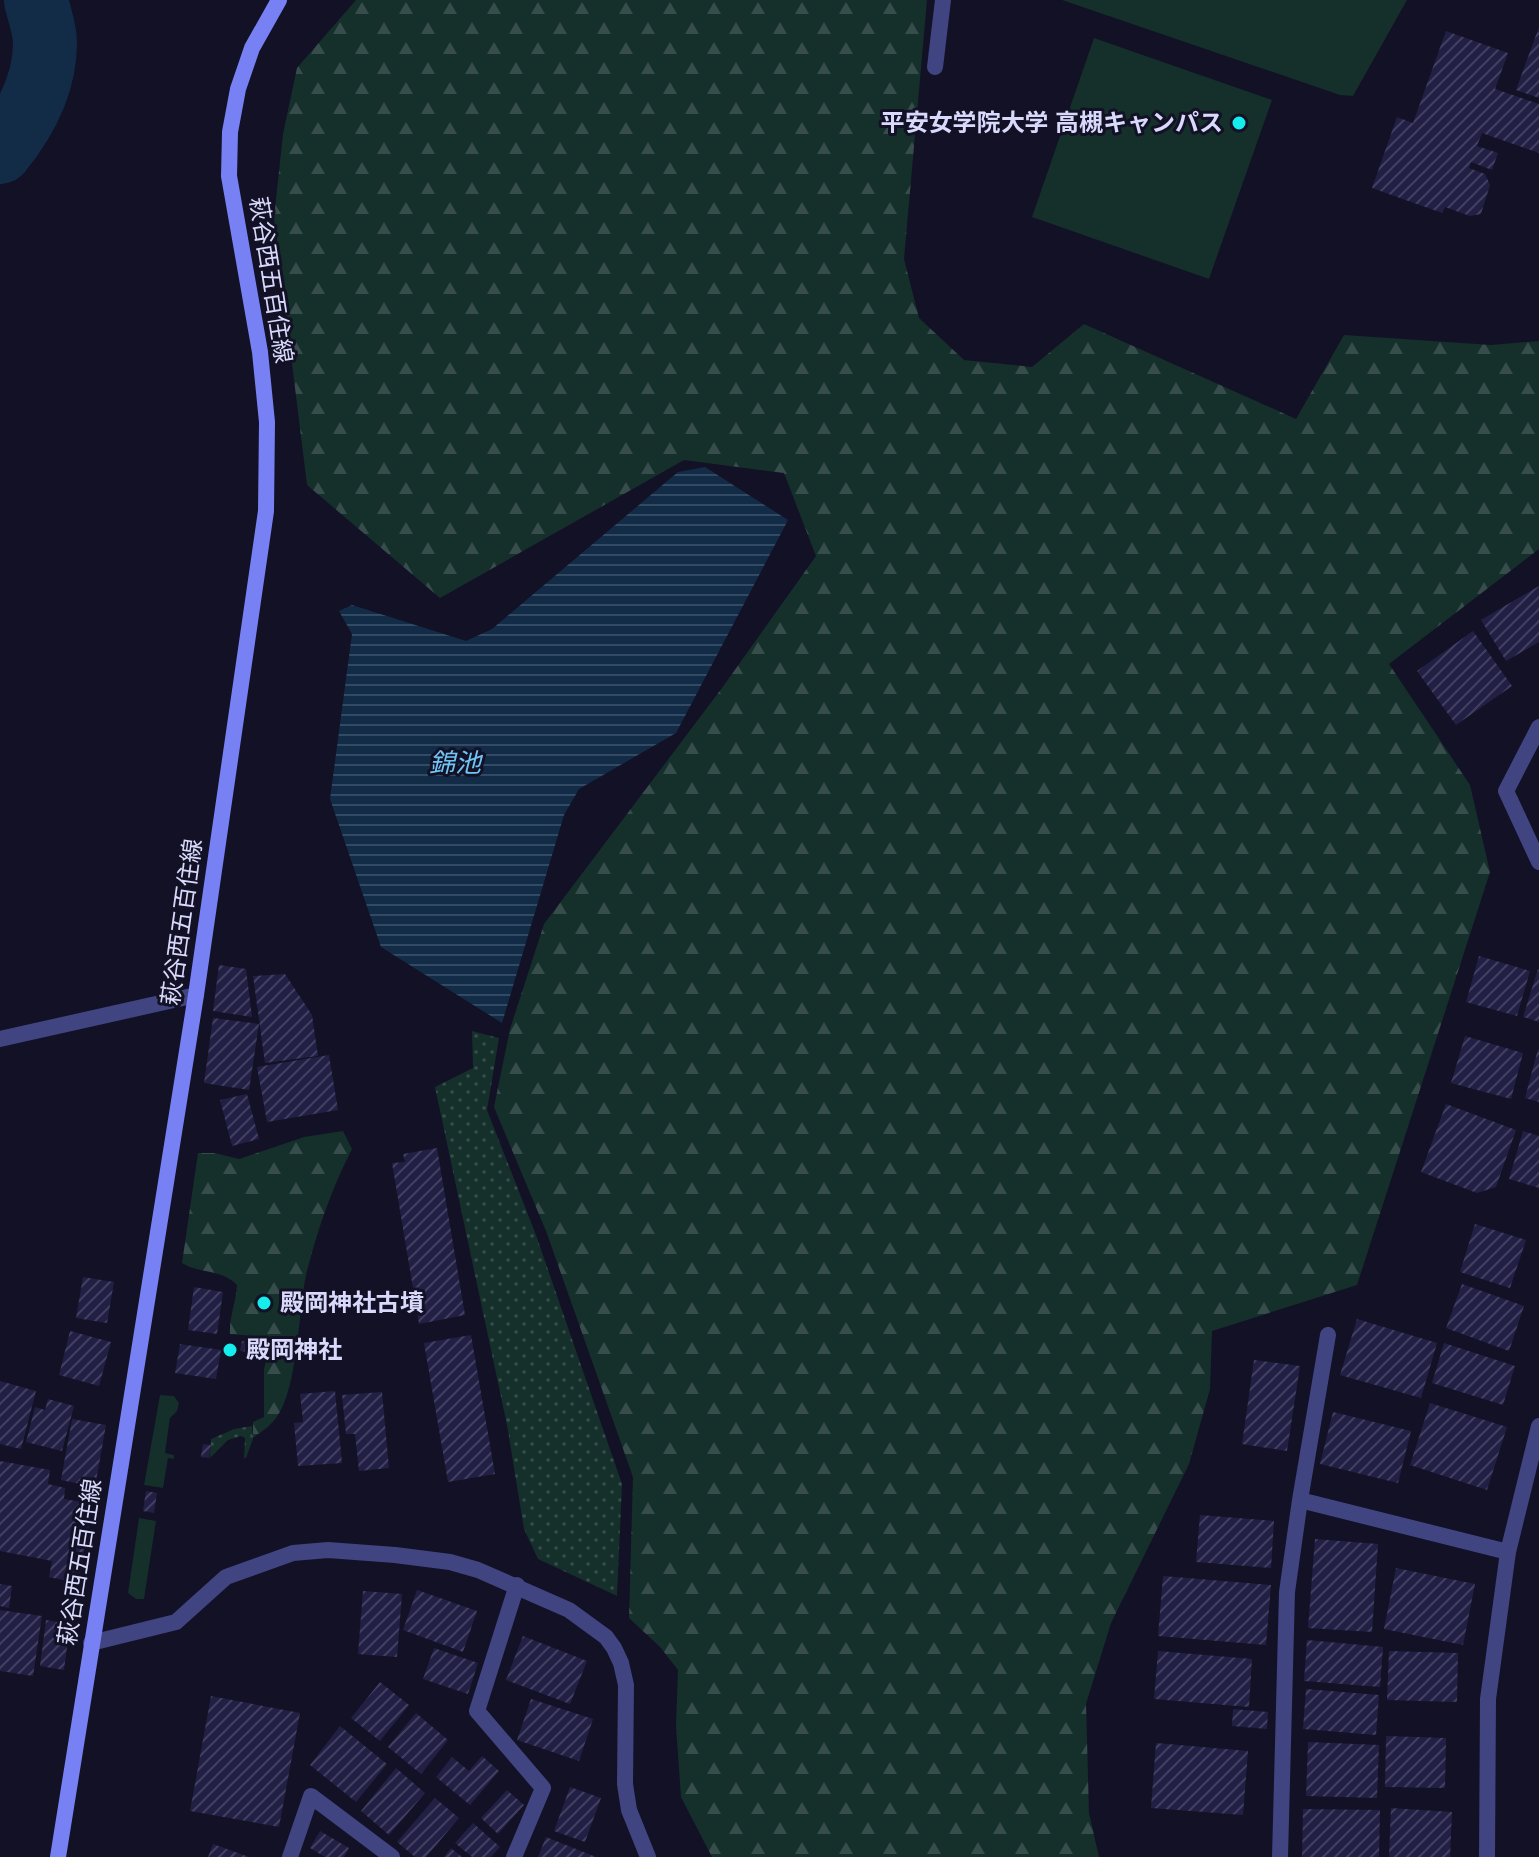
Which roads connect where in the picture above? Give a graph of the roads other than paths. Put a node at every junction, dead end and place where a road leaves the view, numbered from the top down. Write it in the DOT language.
graph roads {
  1 [pos="279,0"];
  2 [pos="943,0"];
  3 [pos="935,67"];
  4 [pos="1539,727"];
  5 [pos="1539,862"];
  6 [pos="196,995"];
  7 [pos="0,1039"];
  8 [pos="1328,1335"];
  9 [pos="1539,1426"];
  10 [pos="1300,1500"];
  11 [pos="1508,1552"];
  12 [pos="517,1585"];
  13 [pos="91,1643"];
  14 [pos="58,1857"];
  15 [pos="290,1857"];
  16 [pos="392,1857"];
  17 [pos="514,1857"];
  18 [pos="648,1857"];
  19 [pos="1280,1857"];
  20 [pos="1487,1857"];
  1 -- 6 [label="main road, 萩谷西五百住線"];
  2 -- 3 [label="street"];
  4 -- 5 [label="street"];
  6 -- 7 [label="street"];
  6 -- 13 [label="main road, 萩谷西五百住線"];
  8 -- 10 [label="street"];
  9 -- 11 [label="street"];
  10 -- 11 [label="street"];
  10 -- 19 [label="street"];
  11 -- 20 [label="street"];
  12 -- 13 [label="street"];
  12 -- 17 [label="street"];
  12 -- 18 [label="street"];
  13 -- 14 [label="main road, 萩谷西五百住線"];
  15 -- 16 [label="street"];
}
